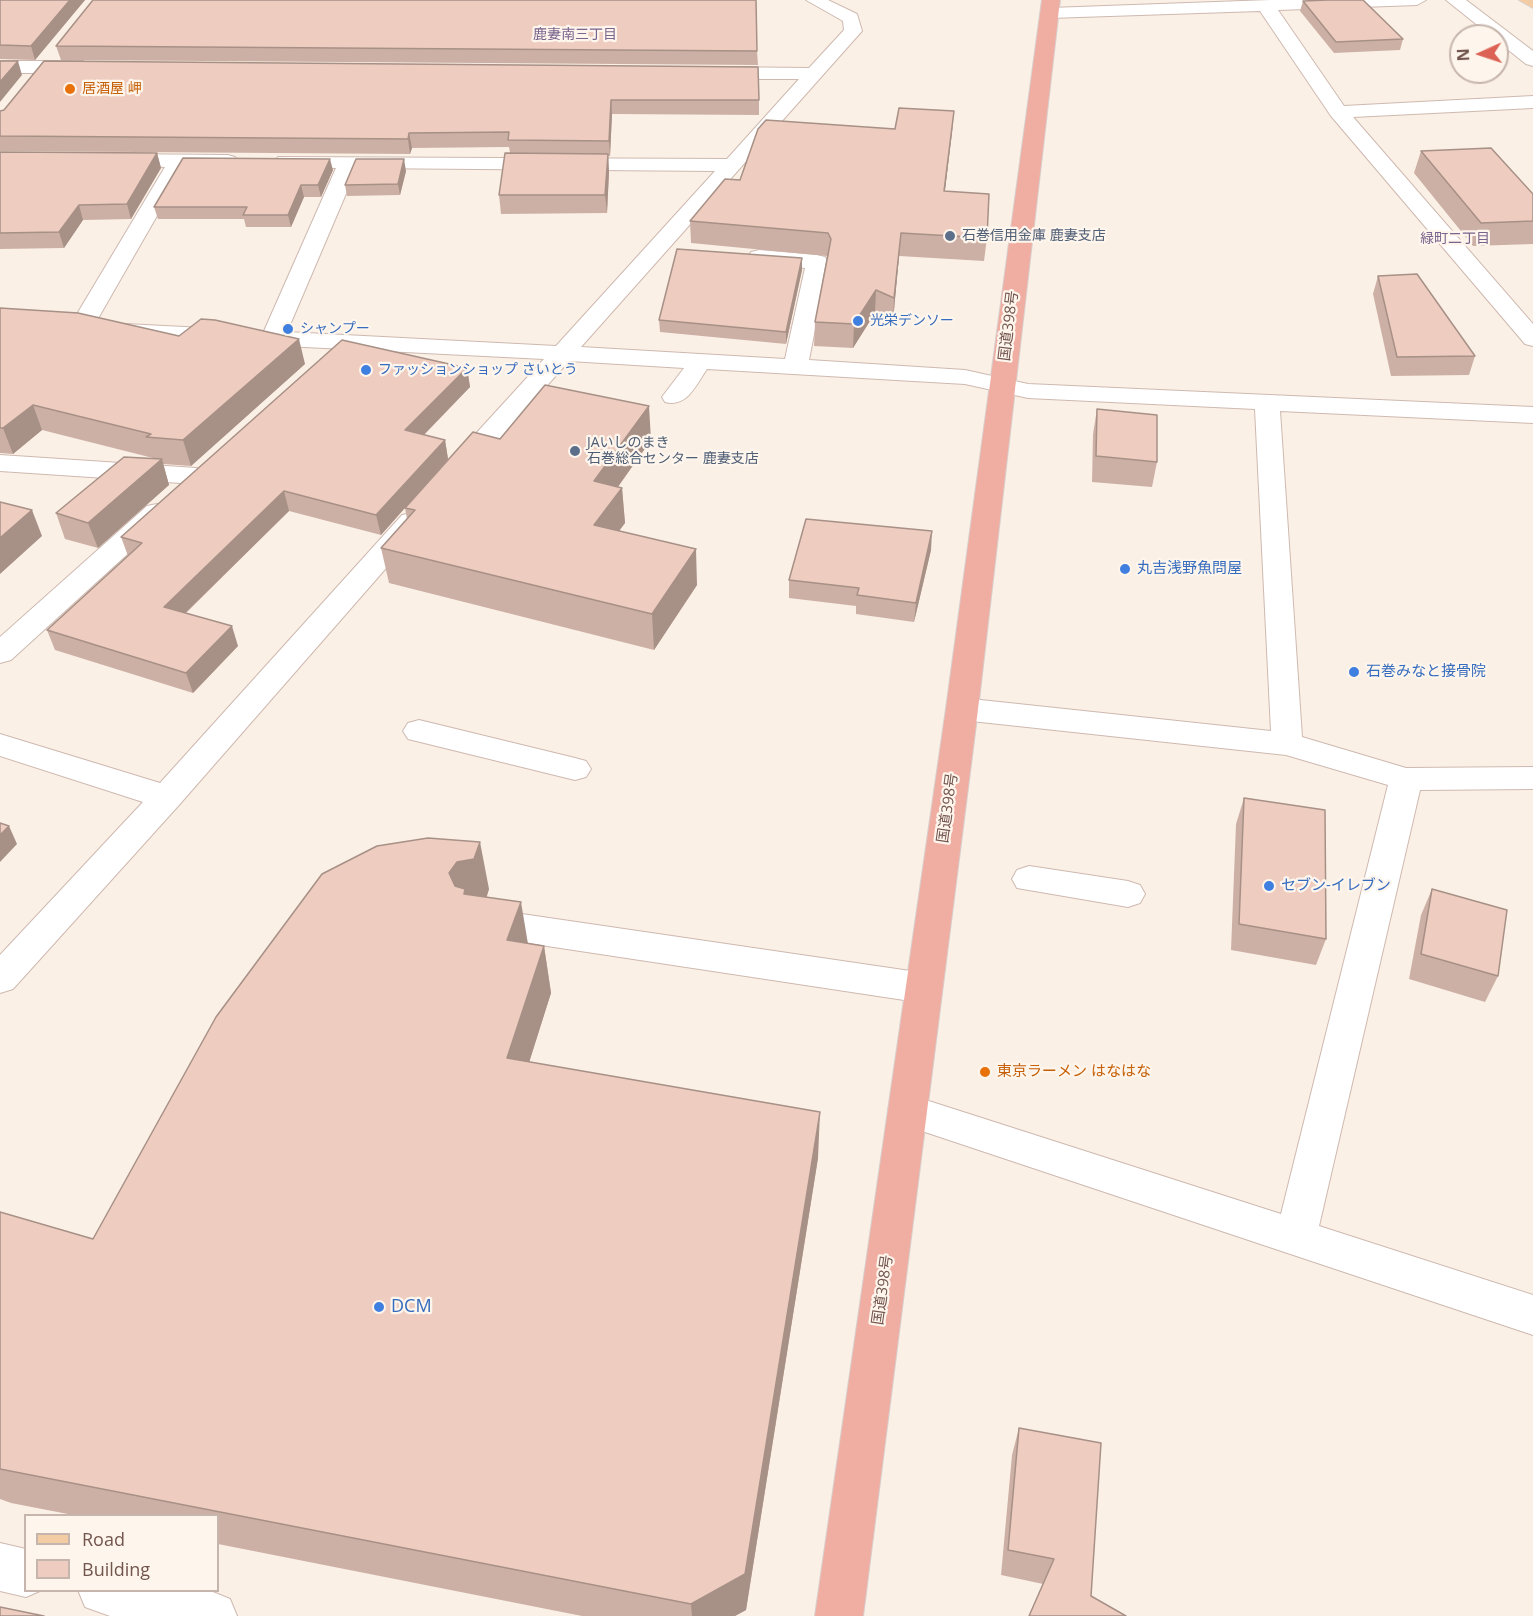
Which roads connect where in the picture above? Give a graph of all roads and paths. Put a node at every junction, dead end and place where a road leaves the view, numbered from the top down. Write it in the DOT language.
graph roads {
  1 [pos="815,0"];
  2 [pos="1417,0"];
  3 [pos="1455,0"];
  4 [pos="1528,0"];
  5 [pos="1533,3"];
  6 [pos="1266,6"];
  7 [pos="1050,7"];
  8 [pos="54,50"];
  9 [pos="1533,60"];
  10 [pos="0,67"];
  11 [pos="40,67"];
  12 [pos="99,68"];
  13 [pos="695,73"];
  14 [pos="814,74"];
  15 [pos="27,84"];
  16 [pos="1533,102"];
  17 [pos="1338,112"];
  18 [pos="96,159"];
  19 [pos="179,160"];
  20 [pos="247,161"];
  21 [pos="270,161"];
  22 [pos="349,162"];
  23 [pos="730,165"];
  24 [pos="736,255"];
  25 [pos="1533,339"];
  26 [pos="272,340"];
  27 [pos="346,344"];
  28 [pos="561,352"];
  29 [pos="701,361"];
  30 [pos="320,367"];
  31 [pos="795,367"];
  32 [pos="1001,387"];
  33 [pos="674,398"];
  34 [pos="1267,402"];
  35 [pos="1533,415"];
  36 [pos="0,463"];
  37 [pos="0,653"];
  38 [pos="962,709"];
  39 [pos="420,731"];
  40 [pos="1287,744"];
  41 [pos="0,745"];
  42 [pos="575,768"];
  43 [pos="1533,778"];
  44 [pos="1406,779"];
  45 [pos="167,797"];
  46 [pos="1029,879"];
  47 [pos="1128,894"];
  48 [pos="479,922"];
  49 [pos="0,979"];
  50 [pos="924,988"];
  51 [pos="907,1110"];
  52 [pos="1296,1237"];
  53 [pos="1533,1315"];
  54 [pos="0,1567"];
  55 [pos="24,1573"];
  56 [pos="111,1592"];
  57 [pos="213,1616"];
  58 [pos="839,1616"];
  1 -- 14 [label="street"];
  2 -- 6 [label="street"];
  3 -- 9 [label="street"];
  4 -- 5 [label="main road"];
  6 -- 7 [label="street"];
  6 -- 17 [label="street"];
  7 -- 32 [label="highway, 国道398号"];
  8 -- 11 [label="street"];
  10 -- 11 [label="street"];
  11 -- 12 [label="street"];
  11 -- 15 [label="street"];
  13 -- 14 [label="street"];
  14 -- 23 [label="street"];
  16 -- 17 [label="street"];
  17 -- 25 [label="street"];
  18 -- 19 [label="street"];
  19 -- 20 [label="street"];
  19 -- 26 [label="street"];
  21 -- 22 [label="street"];
  22 -- 23 [label="street"];
  22 -- 26 [label="street"];
  23 -- 28 [label="street"];
  24 -- 31 [label="street"];
  26 -- 27 [label="street"];
  27 -- 28 [label="street"];
  27 -- 30 [label="street"];
  28 -- 29 [label="street"];
  28 -- 45 [label="street"];
  29 -- 31 [label="street"];
  29 -- 33 [label="street"];
  31 -- 32 [label="street"];
  32 -- 34 [label="street"];
  32 -- 38 [label="highway, 国道398号"];
  34 -- 35 [label="street"];
  34 -- 40 [label="street"];
  36 -- 37 [label="street"];
  38 -- 40 [label="street"];
  38 -- 50 [label="highway, 国道398号"];
  39 -- 42 [label="street"];
  40 -- 44 [label="street"];
  41 -- 45 [label="street"];
  43 -- 44 [label="street"];
  44 -- 52 [label="street"];
  45 -- 49 [label="street"];
  46 -- 47 [label="street"];
  48 -- 50 [label="street"];
  50 -- 51 [label="highway, 国道398号"];
  51 -- 52 [label="street"];
  51 -- 58 [label="highway, 国道398号"];
  52 -- 53 [label="street"];
  54 -- 55 [label="street"];
  56 -- 57 [label="street"];
}
